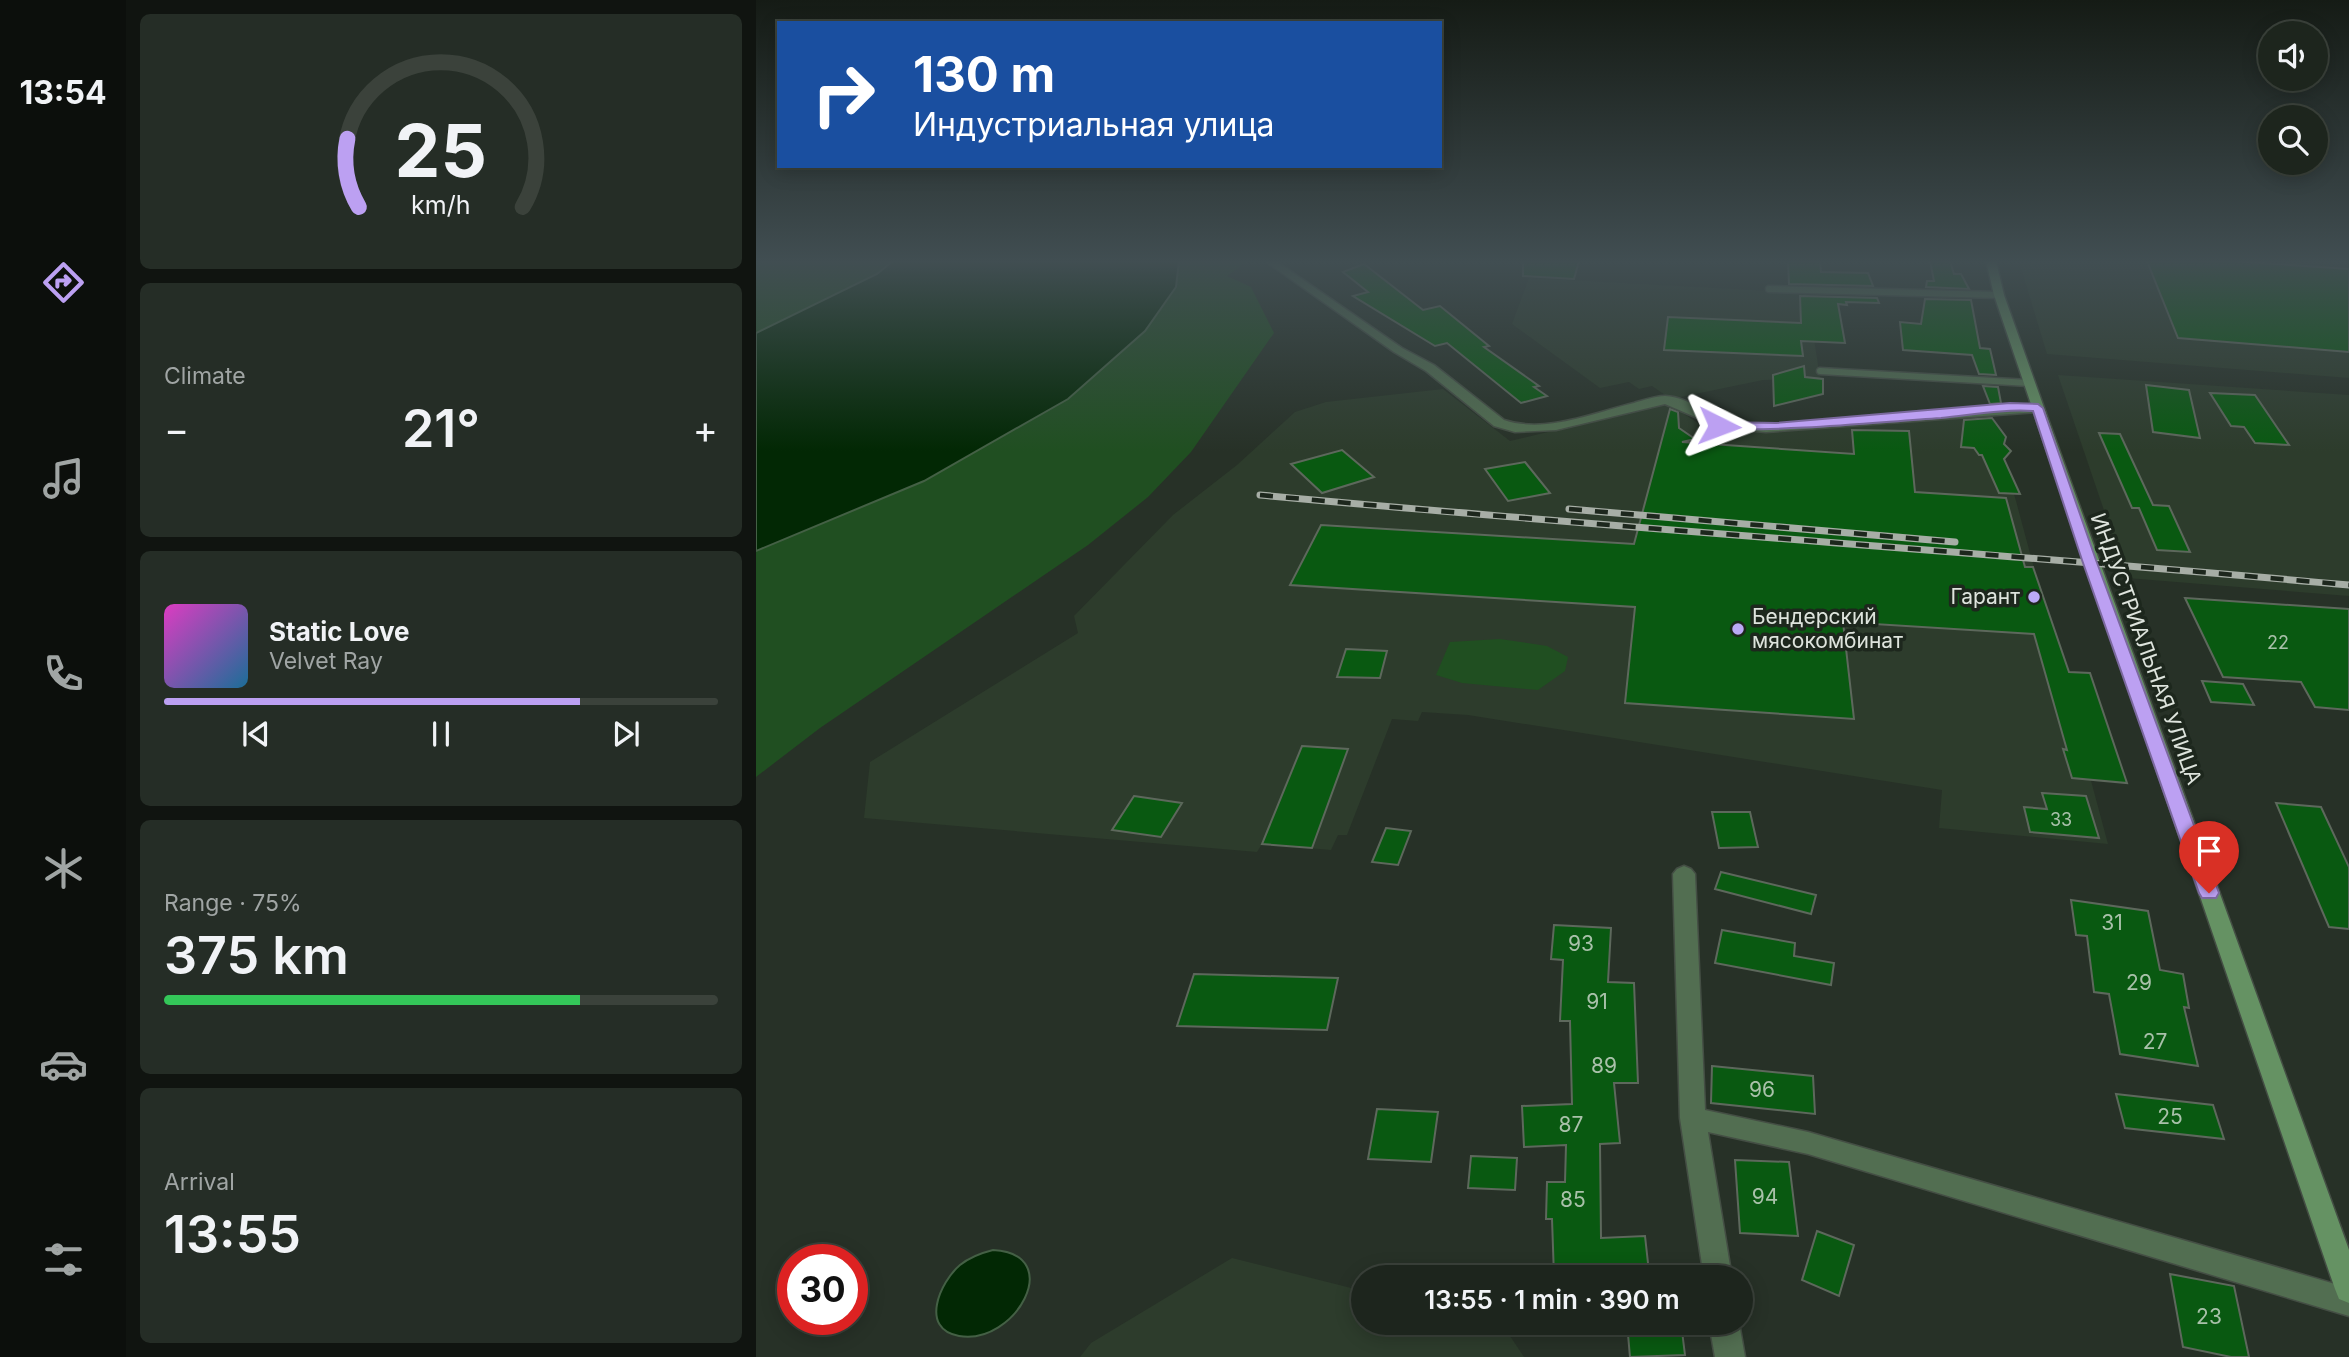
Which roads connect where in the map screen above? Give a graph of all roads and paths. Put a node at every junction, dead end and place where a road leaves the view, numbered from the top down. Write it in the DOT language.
graph roads {
  1 [pos="1361,324"];
  2 [pos="2008,324"];
  3 [pos="1820,371"];
  4 [pos="2029,383"];
  5 [pos="2038,408"];
  6 [pos="1684,874"];
  7 [pos="1693,1118"];
  8 [pos="1715,1265"];
  9 [pos="2349,1289"];
  10 [pos="2349,1302"];
  11 [pos="1726,1335"];
  12 [pos="1730,1357"];
  1 -- 5 [label="street"];
  2 -- 4 [label="main road, ИНДУСТРИАЛЬНАЯ УЛИЦА"];
  3 -- 4 [label="lane"];
  4 -- 5 [label="main road, ИНДУСТРИАЛЬНАЯ УЛИЦА"];
  5 -- 9 [label="main road, ИНДУСТРИАЛЬНАЯ УЛИЦА"];
  6 -- 7 [label="street"];
  7 -- 8 [label="street"];
  7 -- 10 [label="street"];
  11 -- 12 [label="street"];
}
